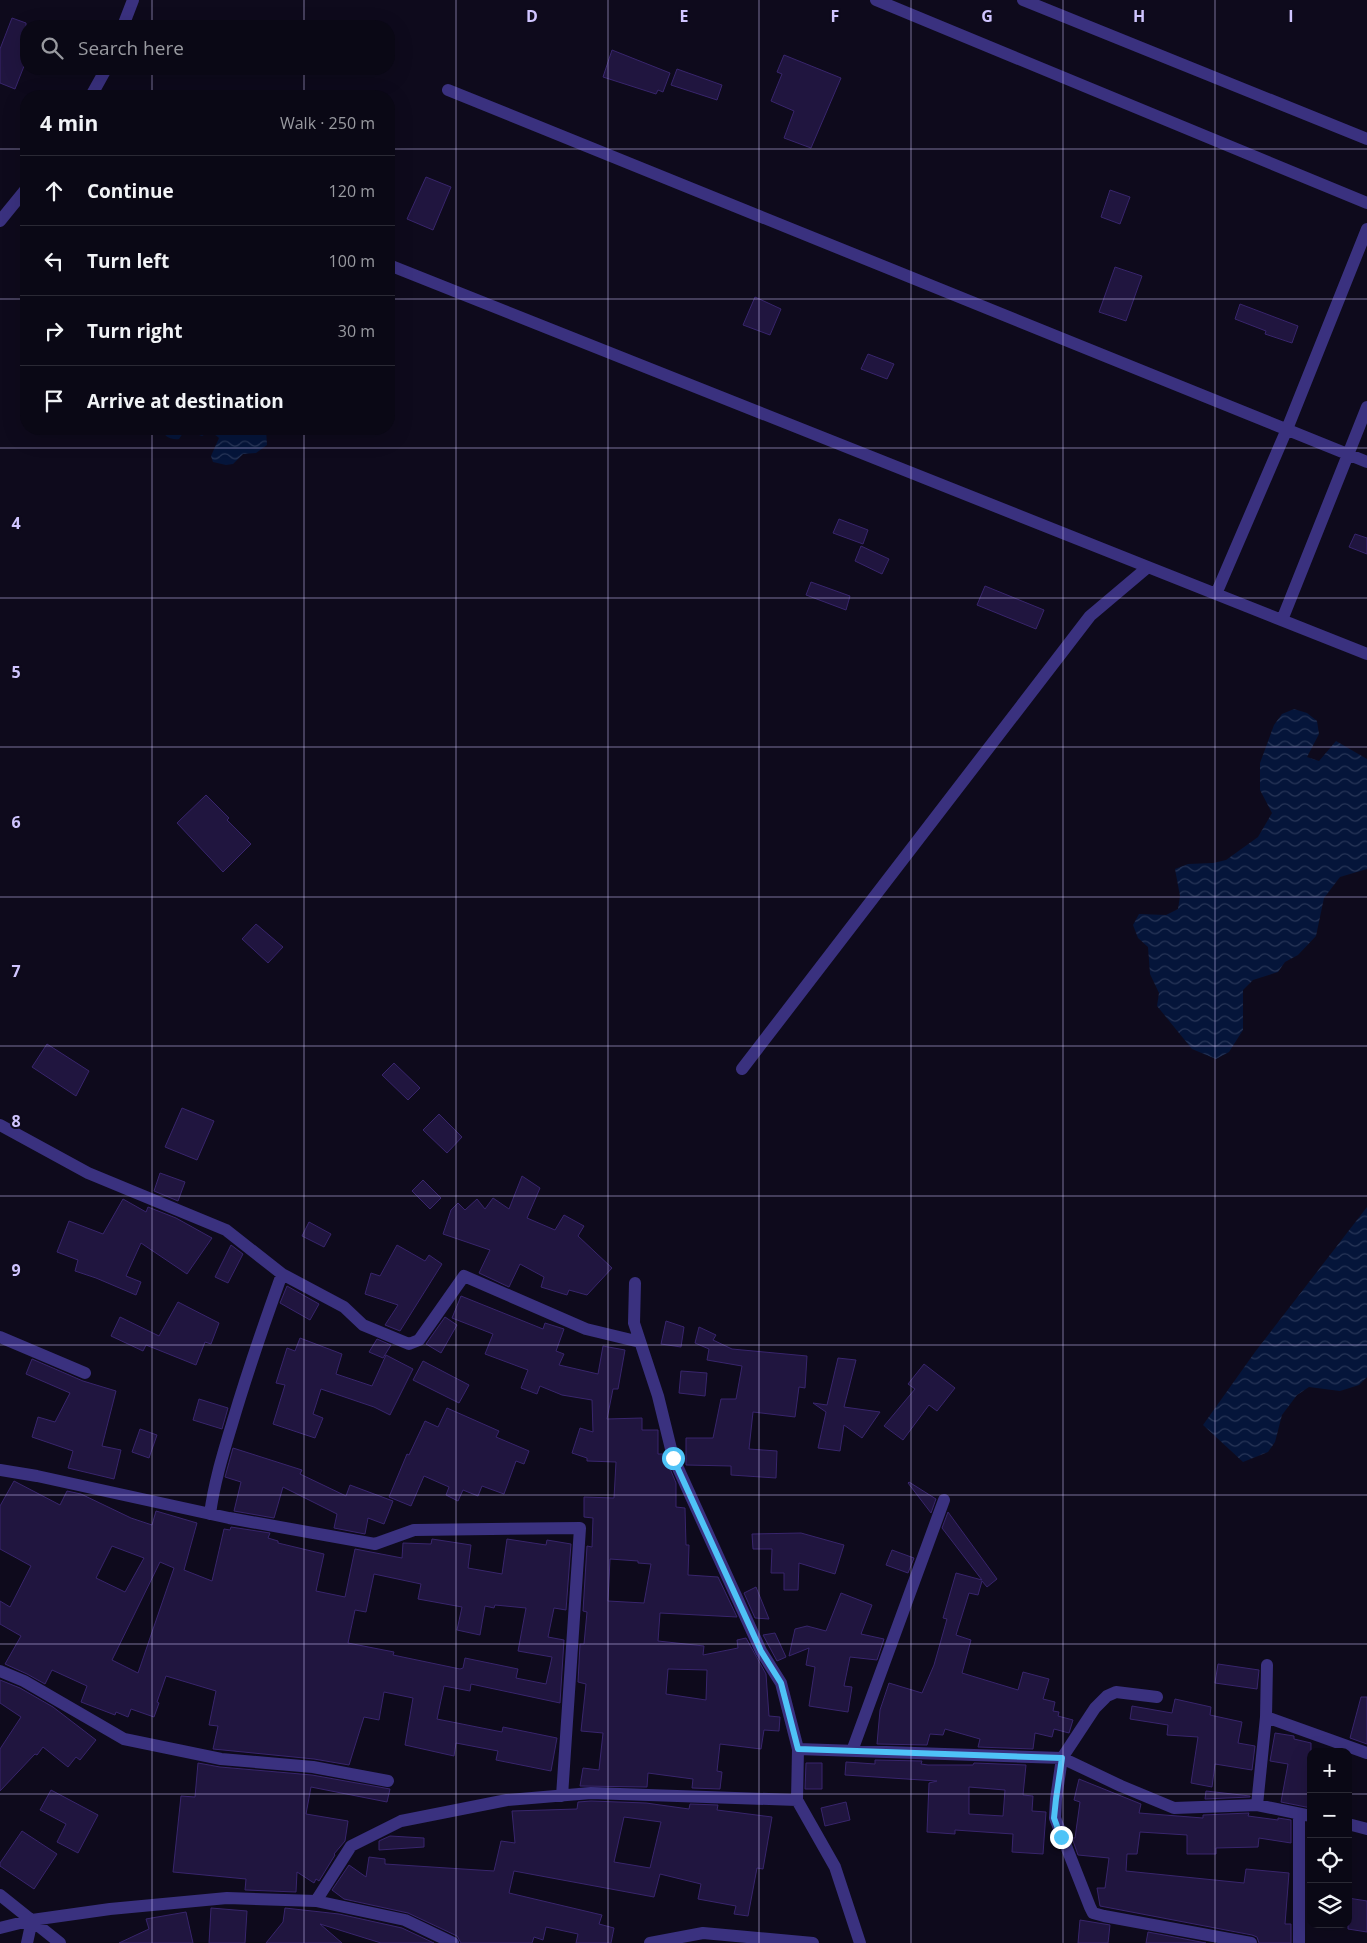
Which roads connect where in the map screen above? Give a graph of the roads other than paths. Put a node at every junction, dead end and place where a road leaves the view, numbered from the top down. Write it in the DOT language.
graph roads {
  1 [pos="133,0"];
  2 [pos="876,0"];
  3 [pos="1023,0"];
  4 [pos="125,20"];
  5 [pos="103,75"];
  6 [pos="94,90"];
  7 [pos="448,90"];
  8 [pos="1367,139"];
  9 [pos="20,196"];
  10 [pos="1367,203"];
  11 [pos="0,221"];
  12 [pos="1367,230"];
  13 [pos="395,267"];
  14 [pos="1367,407"];
  15 [pos="1287,429"];
  16 [pos="1348,454"];
  17 [pos="1367,462"];
  18 [pos="1148,567"];
  19 [pos="1216,594"];
  20 [pos="1282,620"];
  21 [pos="1367,654"];
  22 [pos="742,1069"];
  23 [pos="0,1125"];
  24 [pos="282,1274"];
  25 [pos="636,1283"];
  26 [pos="0,1337"];
  27 [pos="640,1342"];
  28 [pos="85,1373"];
  29 [pos="0,1470"];
  30 [pos="944,1500"];
  31 [pos="210,1514"];
  32 [pos="1267,1664"];
  33 [pos="0,1671"];
  34 [pos="1157,1697"];
  35 [pos="1266,1717"];
  36 [pos="798,1749"];
  37 [pos="852,1751"];
  38 [pos="1367,1752"];
  39 [pos="1062,1758"];
  40 [pos="388,1781"];
  41 [pos="562,1796"];
  42 [pos="797,1800"];
  43 [pos="1257,1805"];
  44 [pos="1305,1815"];
  45 [pos="1352,1825"];
  46 [pos="1367,1828"];
  47 [pos="0,1895"];
  48 [pos="316,1901"];
  49 [pos="32,1920"];
  50 [pos="0,1928"];
  51 [pos="27,1943"];
  52 [pos="60,1943"];
  53 [pos="453,1943"];
  54 [pos="650,1943"];
  55 [pos="813,1943"];
  56 [pos="860,1943"];
  57 [pos="1251,1943"];
  58 [pos="1299,1943"];
  1 -- 4 [label="street"];
  2 -- 10 [label="street"];
  3 -- 8 [label="street"];
  5 -- 6 [label="street"];
  7 -- 15 [label="street"];
  9 -- 11 [label="street"];
  12 -- 15 [label="street"];
  13 -- 18 [label="street"];
  14 -- 16 [label="street"];
  15 -- 16 [label="street"];
  15 -- 19 [label="street"];
  16 -- 17 [label="street"];
  16 -- 20 [label="street"];
  18 -- 19 [label="street"];
  18 -- 22 [label="street"];
  19 -- 20 [label="street"];
  20 -- 21 [label="street"];
  23 -- 24 [label="street"];
  24 -- 27 [label="street"];
  24 -- 31 [label="street"];
  25 -- 27 [label="street"];
  26 -- 28 [label="street"];
  27 -- 36 [label="street"];
  29 -- 31 [label="street"];
  30 -- 37 [label="street"];
  31 -- 41 [label="street"];
  32 -- 35 [label="street"];
  33 -- 40 [label="street"];
  34 -- 39 [label="street"];
  35 -- 38 [label="street"];
  35 -- 43 [label="street"];
  36 -- 37 [label="street"];
  36 -- 42 [label="street"];
  37 -- 39 [label="street"];
  39 -- 43 [label="street"];
  39 -- 57 [label="street"];
  41 -- 42 [label="street"];
  41 -- 48 [label="street"];
  42 -- 56 [label="street"];
  43 -- 44 [label="street"];
  44 -- 58 [label="street"];
  45 -- 46 [label="street"];
  47 -- 49 [label="street"];
  48 -- 49 [label="street"];
  48 -- 53 [label="street"];
  49 -- 50 [label="street"];
  49 -- 51 [label="street"];
  49 -- 52 [label="street"];
  54 -- 55 [label="street"];
}
